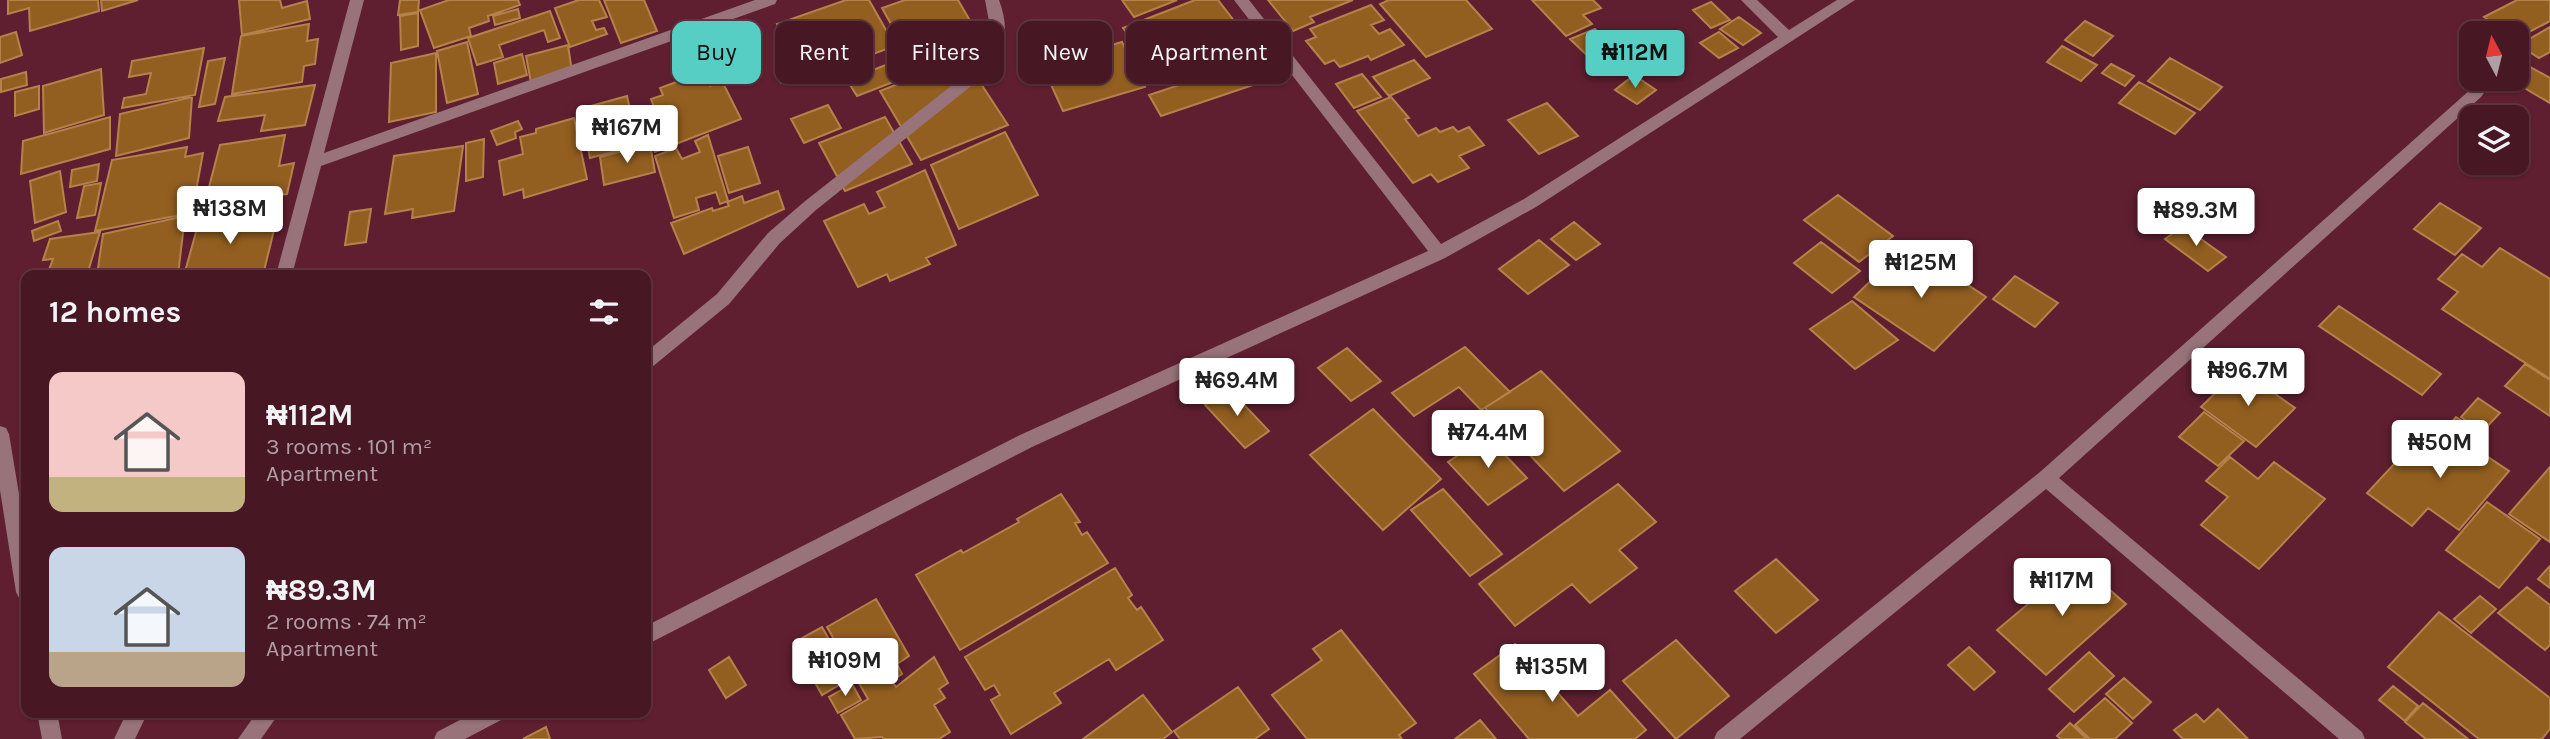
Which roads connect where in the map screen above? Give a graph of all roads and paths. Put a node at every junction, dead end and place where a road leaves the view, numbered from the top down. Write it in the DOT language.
graph roads {
  1 [pos="357,0"];
  2 [pos="770,0"];
  3 [pos="992,0"];
  4 [pos="1241,0"];
  5 [pos="1748,0"];
  6 [pos="1848,0"];
  7 [pos="1787,38"];
  8 [pos="2476,93"];
  9 [pos="313,163"];
  10 [pos="1439,253"];
  11 [pos="285,270"];
  12 [pos="651,358"];
  13 [pos="0,434"];
  14 [pos="2046,478"];
  15 [pos="21,562"];
  16 [pos="651,633"];
  17 [pos="48,718"];
  18 [pos="135,718"];
  19 [pos="265,718"];
  20 [pos="484,718"];
  21 [pos="51,739"];
  22 [pos="124,739"];
  23 [pos="248,739"];
  24 [pos="443,739"];
  25 [pos="1724,739"];
  26 [pos="2355,739"];
  1 -- 9 [label="street"];
  2 -- 9 [label="street"];
  3 -- 12 [label="street"];
  4 -- 10 [label="street"];
  5 -- 7 [label="street"];
  6 -- 7 [label="street"];
  7 -- 10 [label="street"];
  8 -- 14 [label="street"];
  9 -- 11 [label="street"];
  10 -- 16 [label="street"];
  13 -- 15 [label="street"];
  14 -- 25 [label="street"];
  14 -- 26 [label="street"];
  17 -- 21 [label="street"];
  18 -- 22 [label="street"];
  19 -- 23 [label="street"];
  20 -- 24 [label="street"];
}
